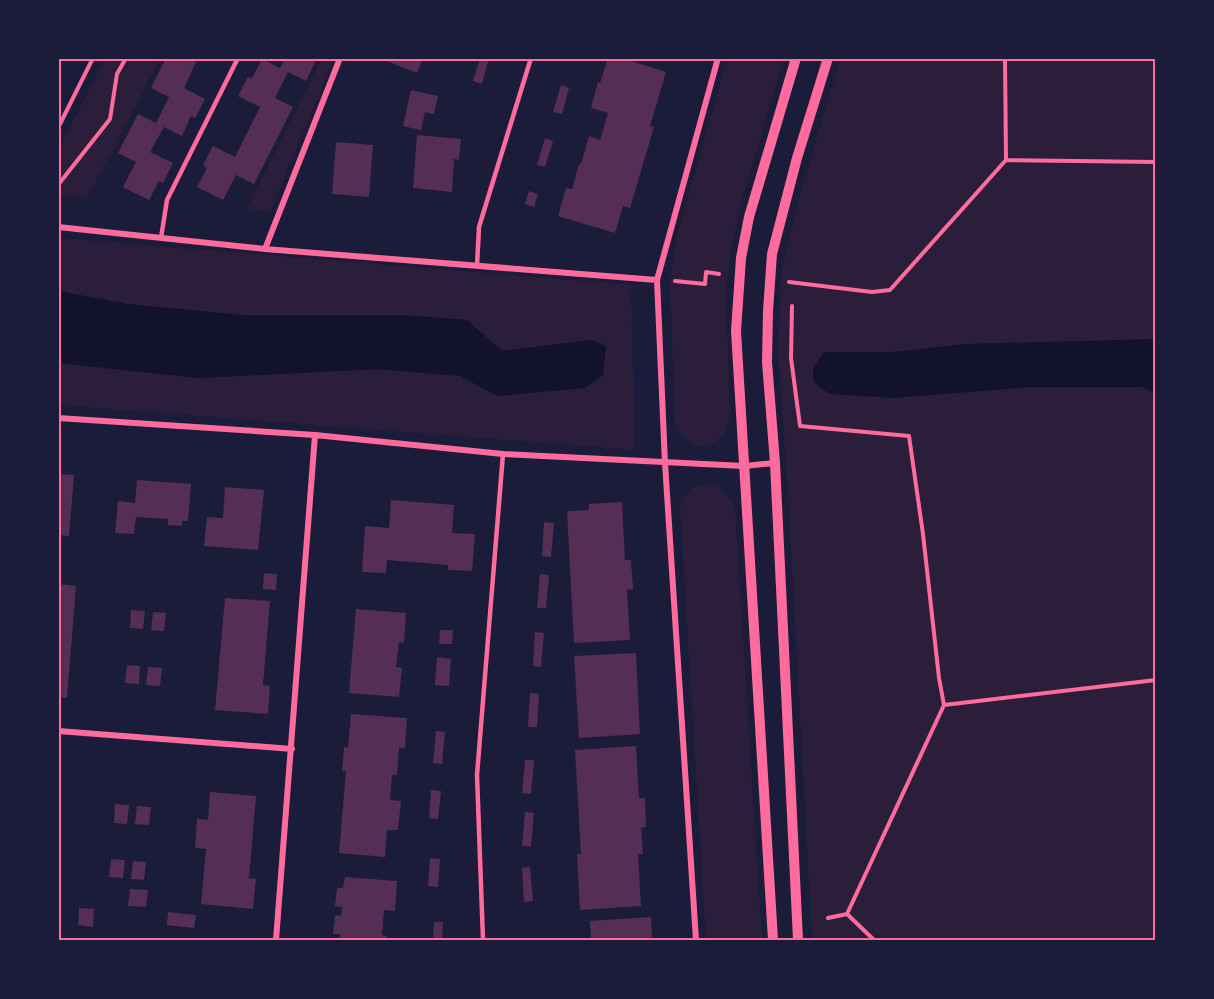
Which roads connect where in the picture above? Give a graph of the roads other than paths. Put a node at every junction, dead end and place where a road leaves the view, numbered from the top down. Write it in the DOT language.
graph roads {
  1 [pos="238,58"];
  2 [pos="340,58"];
  3 [pos="531,58"];
  4 [pos="718,58"];
  5 [pos="796,58"];
  6 [pos="828,58"];
  7 [pos="58,227"];
  8 [pos="160,238"];
  9 [pos="265,249"];
  10 [pos="477,266"];
  11 [pos="657,280"];
  12 [pos="58,418"];
  13 [pos="315,435"];
  14 [pos="503,454"];
  15 [pos="665,463"];
  16 [pos="775,463"];
  17 [pos="744,466"];
  18 [pos="58,731"];
  19 [pos="292,749"];
  20 [pos="276,940"];
  21 [pos="483,940"];
  22 [pos="696,940"];
  23 [pos="773,940"];
  24 [pos="798,940"];
  1 -- 8 [label="lane"];
  2 -- 9 [label="street"];
  3 -- 10 [label="lane"];
  4 -- 11 [label="street"];
  5 -- 17 [label="street"];
  6 -- 16 [label="street"];
  7 -- 8 [label="street"];
  8 -- 9 [label="street"];
  9 -- 10 [label="street"];
  10 -- 11 [label="street"];
  11 -- 15 [label="street"];
  12 -- 13 [label="street"];
  13 -- 14 [label="street"];
  13 -- 19 [label="street"];
  14 -- 15 [label="street"];
  14 -- 21 [label="lane"];
  15 -- 17 [label="street"];
  15 -- 22 [label="street"];
  16 -- 17 [label="street"];
  16 -- 24 [label="street"];
  17 -- 23 [label="street"];
  18 -- 19 [label="street"];
  19 -- 20 [label="street"];
}
